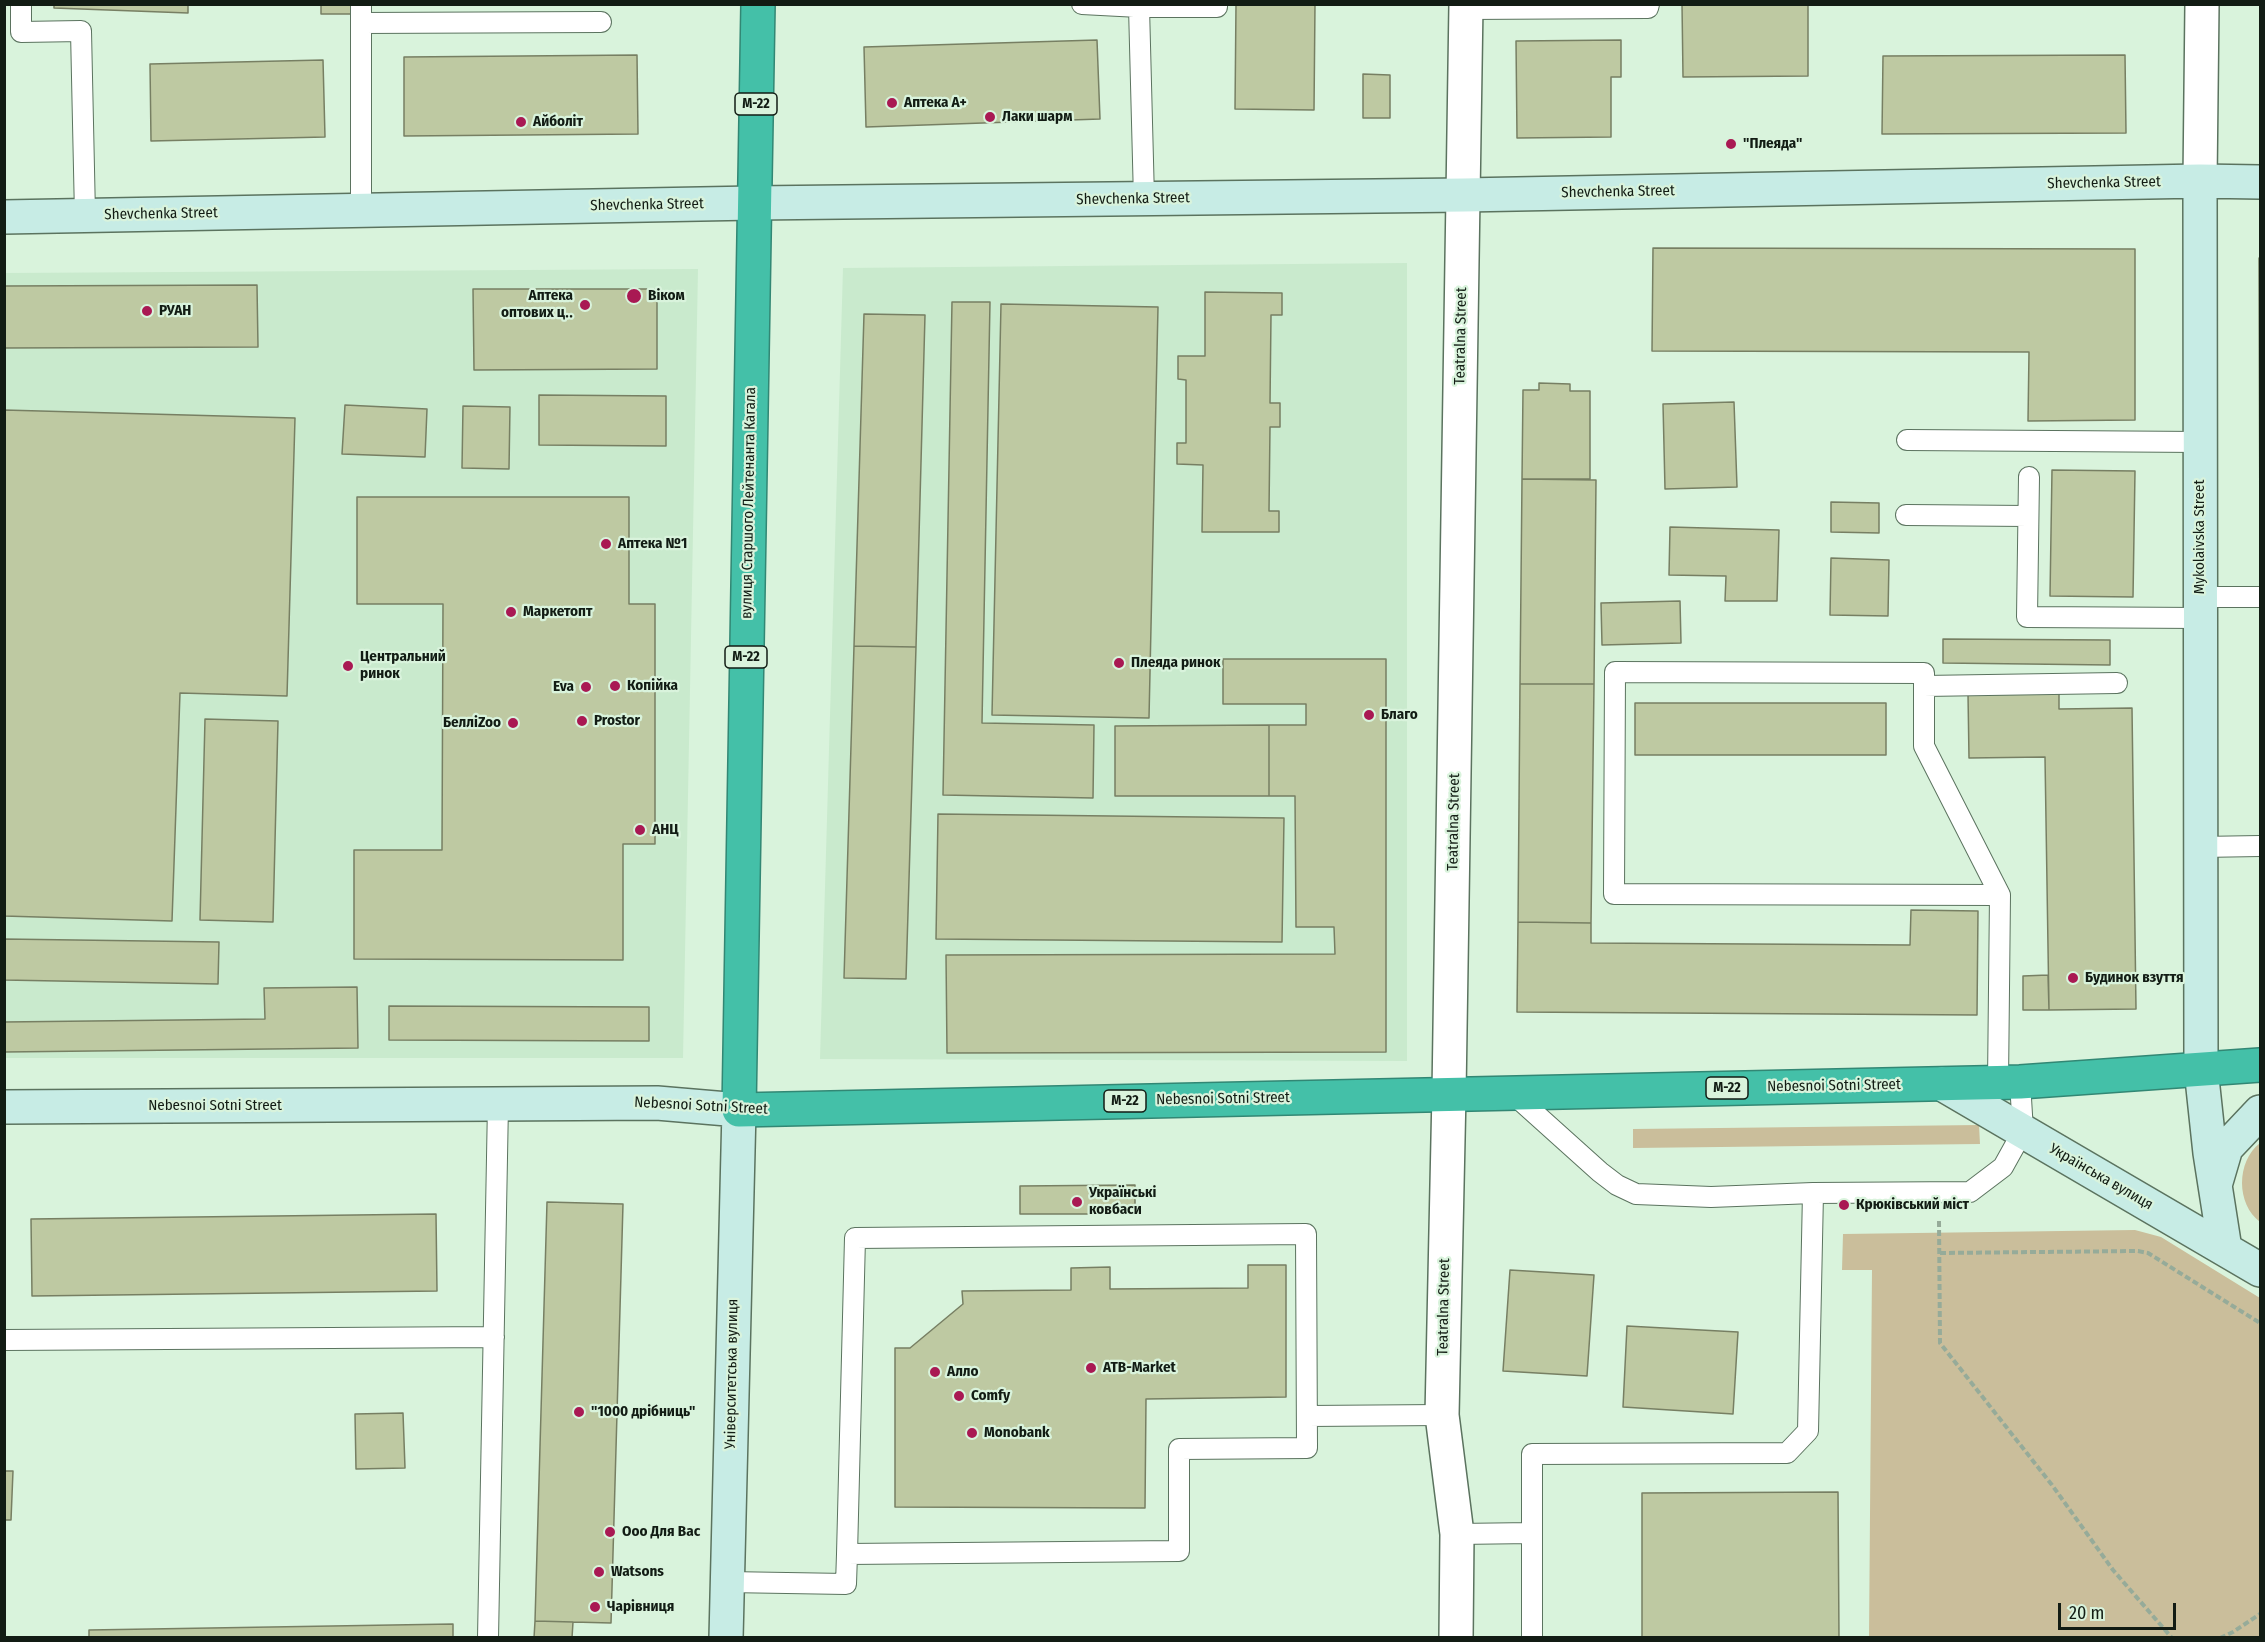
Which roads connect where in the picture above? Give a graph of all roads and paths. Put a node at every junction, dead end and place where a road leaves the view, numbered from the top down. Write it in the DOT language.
graph roads {
  1 [pos="758,4"];
  2 [pos="1082,4"];
  3 [pos="1217,4"];
  4 [pos="1648,4"];
  5 [pos="2202,4"];
  6 [pos="1466,7"];
  7 [pos="1139,8"];
  8 [pos="15,12"];
  9 [pos="532,13"];
  10 [pos="361,14"];
  11 [pos="601,22"];
  12 [pos="2200,181"];
  13 [pos="2260,182"];
  14 [pos="1464,195"];
  15 [pos="1144,199"];
  16 [pos="754,203"];
  17 [pos="362,210"];
  18 [pos="85,215"];
  19 [pos="4,217"];
  20 [pos="1907,440"];
  21 [pos="2200,442"];
  22 [pos="2030,477"];
  23 [pos="1906,514"];
  24 [pos="2028,516"];
  25 [pos="2260,597"];
  26 [pos="2200,608"];
  27 [pos="2117,683"];
  28 [pos="1924,686"];
  29 [pos="2260,846"];
  30 [pos="2201,847"];
  31 [pos="2000,895"];
  32 [pos="2260,1066"];
  33 [pos="2201,1070"];
  34 [pos="2009,1082"];
  35 [pos="1942,1084"];
  36 [pos="1511,1092"];
  37 [pos="1449,1093"];
  38 [pos="498,1104"];
  39 [pos="4,1107"];
  40 [pos="739,1110"];
  41 [pos="2260,1112"];
  42 [pos="2023,1131"];
  43 [pos="2215,1187"];
  44 [pos="1938,1192"];
  45 [pos="1813,1193"];
  46 [pos="2225,1250"];
  47 [pos="1939,1253"];
  48 [pos="2260,1270"];
  49 [pos="2260,1323"];
  50 [pos="494,1337"];
  51 [pos="4,1340"];
  52 [pos="1442,1415"];
  53 [pos="1307,1416"];
  54 [pos="1532,1533"];
  55 [pos="1457,1534"];
  56 [pos="847,1554"];
  57 [pos="727,1582"];
  58 [pos="2260,1614"];
  59 [pos="488,1638"];
  60 [pos="726,1638"];
  61 [pos="1456,1638"];
  62 [pos="1532,1638"];
  63 [pos="2172,1638"];
  64 [pos="2220,1638"];
  1 -- 16 [label="highway, вулиця Старшого Лейтенанта Кагала / М-22"];
  2 -- 7 [label="lane"];
  3 -- 7 [label="lane"];
  4 -- 6 [label="lane"];
  5 -- 12 [label="street, Mykolaivska Street"];
  6 -- 14 [label="street, Teatralna Street"];
  7 -- 15 [label="lane"];
  8 -- 18 [label="lane"];
  9 -- 10 [label="lane"];
  9 -- 11 [label="lane"];
  10 -- 17 [label="lane"];
  12 -- 13 [label="street, Shevchenka Street"];
  12 -- 14 [label="street, Shevchenka Street"];
  12 -- 21 [label="street, Mykolaivska Street"];
  14 -- 15 [label="street, Shevchenka Street"];
  14 -- 37 [label="street, Teatralna Street"];
  15 -- 16 [label="street, Shevchenka Street"];
  16 -- 17 [label="street, Shevchenka Street"];
  16 -- 40 [label="highway, вулиця Старшого Лейтенанта Кагала / М-22"];
  17 -- 18 [label="street, Shevchenka Street"];
  18 -- 19 [label="street, Shevchenka Street"];
  20 -- 21 [label="lane"];
  21 -- 26 [label="street, Mykolaivska Street"];
  22 -- 24 [label="lane"];
  23 -- 24 [label="lane"];
  24 -- 26 [label="lane"];
  25 -- 26 [label="lane"];
  26 -- 30 [label="street, Mykolaivska Street"];
  27 -- 28 [label="lane"];
  28 -- 31 [label="lane"];
  28 -- 31 [label="lane"];
  29 -- 30 [label="lane"];
  30 -- 33 [label="street, Mykolaivska Street"];
  31 -- 34 [label="lane"];
  32 -- 33 [label="highway, Nebesnoi Sotni Street / М-22"];
  33 -- 34 [label="highway, Nebesnoi Sotni Street / М-22"];
  33 -- 43 [label="street, Mykolaivska Street"];
  34 -- 35 [label="highway, Nebesnoi Sotni Street / М-22"];
  34 -- 42 [label="lane"];
  35 -- 36 [label="highway, Nebesnoi Sotni Street / М-22"];
  35 -- 42 [label="street, Українська вулиця"];
  36 -- 37 [label="highway, Nebesnoi Sotni Street / М-22"];
  36 -- 45 [label="lane"];
  37 -- 40 [label="highway, Nebesnoi Sotni Street / М-22"];
  37 -- 52 [label="street, Teatralna Street"];
  38 -- 39 [label="street, Nebesnoi Sotni Street / М-22"];
  38 -- 40 [label="street, Nebesnoi Sotni Street / М-22"];
  38 -- 50 [label="lane"];
  40 -- 57 [label="street, Університетська вулиця"];
  41 -- 43 [label="street"];
  42 -- 44 [label="lane"];
  42 -- 46 [label="street, Українська вулиця"];
  43 -- 46 [label="street, Mykolaivska Street"];
  44 -- 45 [label="lane"];
  44 -- 47 [label="path"];
  45 -- 54 [label="lane"];
  46 -- 48 [label="street, Українська вулиця"];
  47 -- 49 [label="path"];
  47 -- 63 [label="path"];
  50 -- 51 [label="lane"];
  50 -- 59 [label="lane"];
  52 -- 53 [label="lane"];
  52 -- 55 [label="street, Teatralna Street"];
  53 -- 56 [label="lane"];
  53 -- 56 [label="lane"];
  54 -- 55 [label="lane"];
  54 -- 62 [label="lane"];
  55 -- 61 [label="street, Teatralna Street"];
  56 -- 57 [label="lane"];
  57 -- 60 [label="street, Університетська вулиця"];
  58 -- 64 [label="path"];
}
